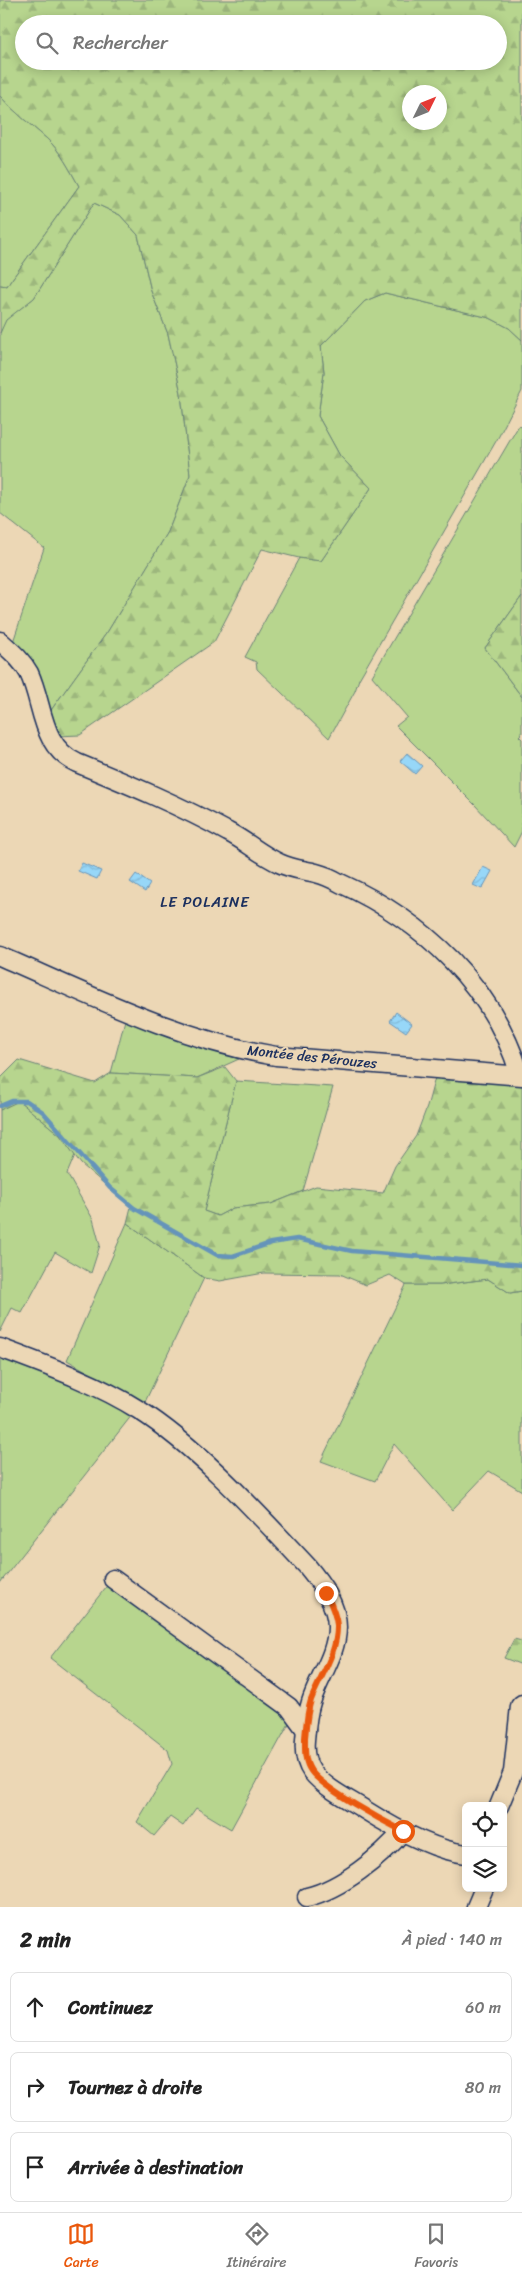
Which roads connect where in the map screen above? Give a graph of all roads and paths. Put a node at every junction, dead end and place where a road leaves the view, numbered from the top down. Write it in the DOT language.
graph roads {
  1 [pos="0,641"];
  2 [pos="0,956"];
  3 [pos="521,1076"];
  4 [pos="0,1348"];
  5 [pos="113,1579"];
  6 [pos="310,1702"];
  7 [pos="522,1704"];
  8 [pos="289,1707"];
  9 [pos="306,1730"];
  10 [pos="502,1802"];
  11 [pos="403,1831"];
  12 [pos="462,1853"];
  13 [pos="482,1892"];
  14 [pos="307,1897"];
  15 [pos="476,1907"];
  1 -- 3 [label="street"];
  2 -- 3 [label="street, Montée des Pérouzes"];
  4 -- 6 [label="street"];
  5 -- 8 [label="street"];
  6 -- 8 [label="street"];
  6 -- 9 [label="street"];
  7 -- 10 [label="street"];
  8 -- 9 [label="street"];
  9 -- 11 [label="street"];
  11 -- 12 [label="street"];
  11 -- 14 [label="street"];
  13 -- 15 [label="street"];
}
